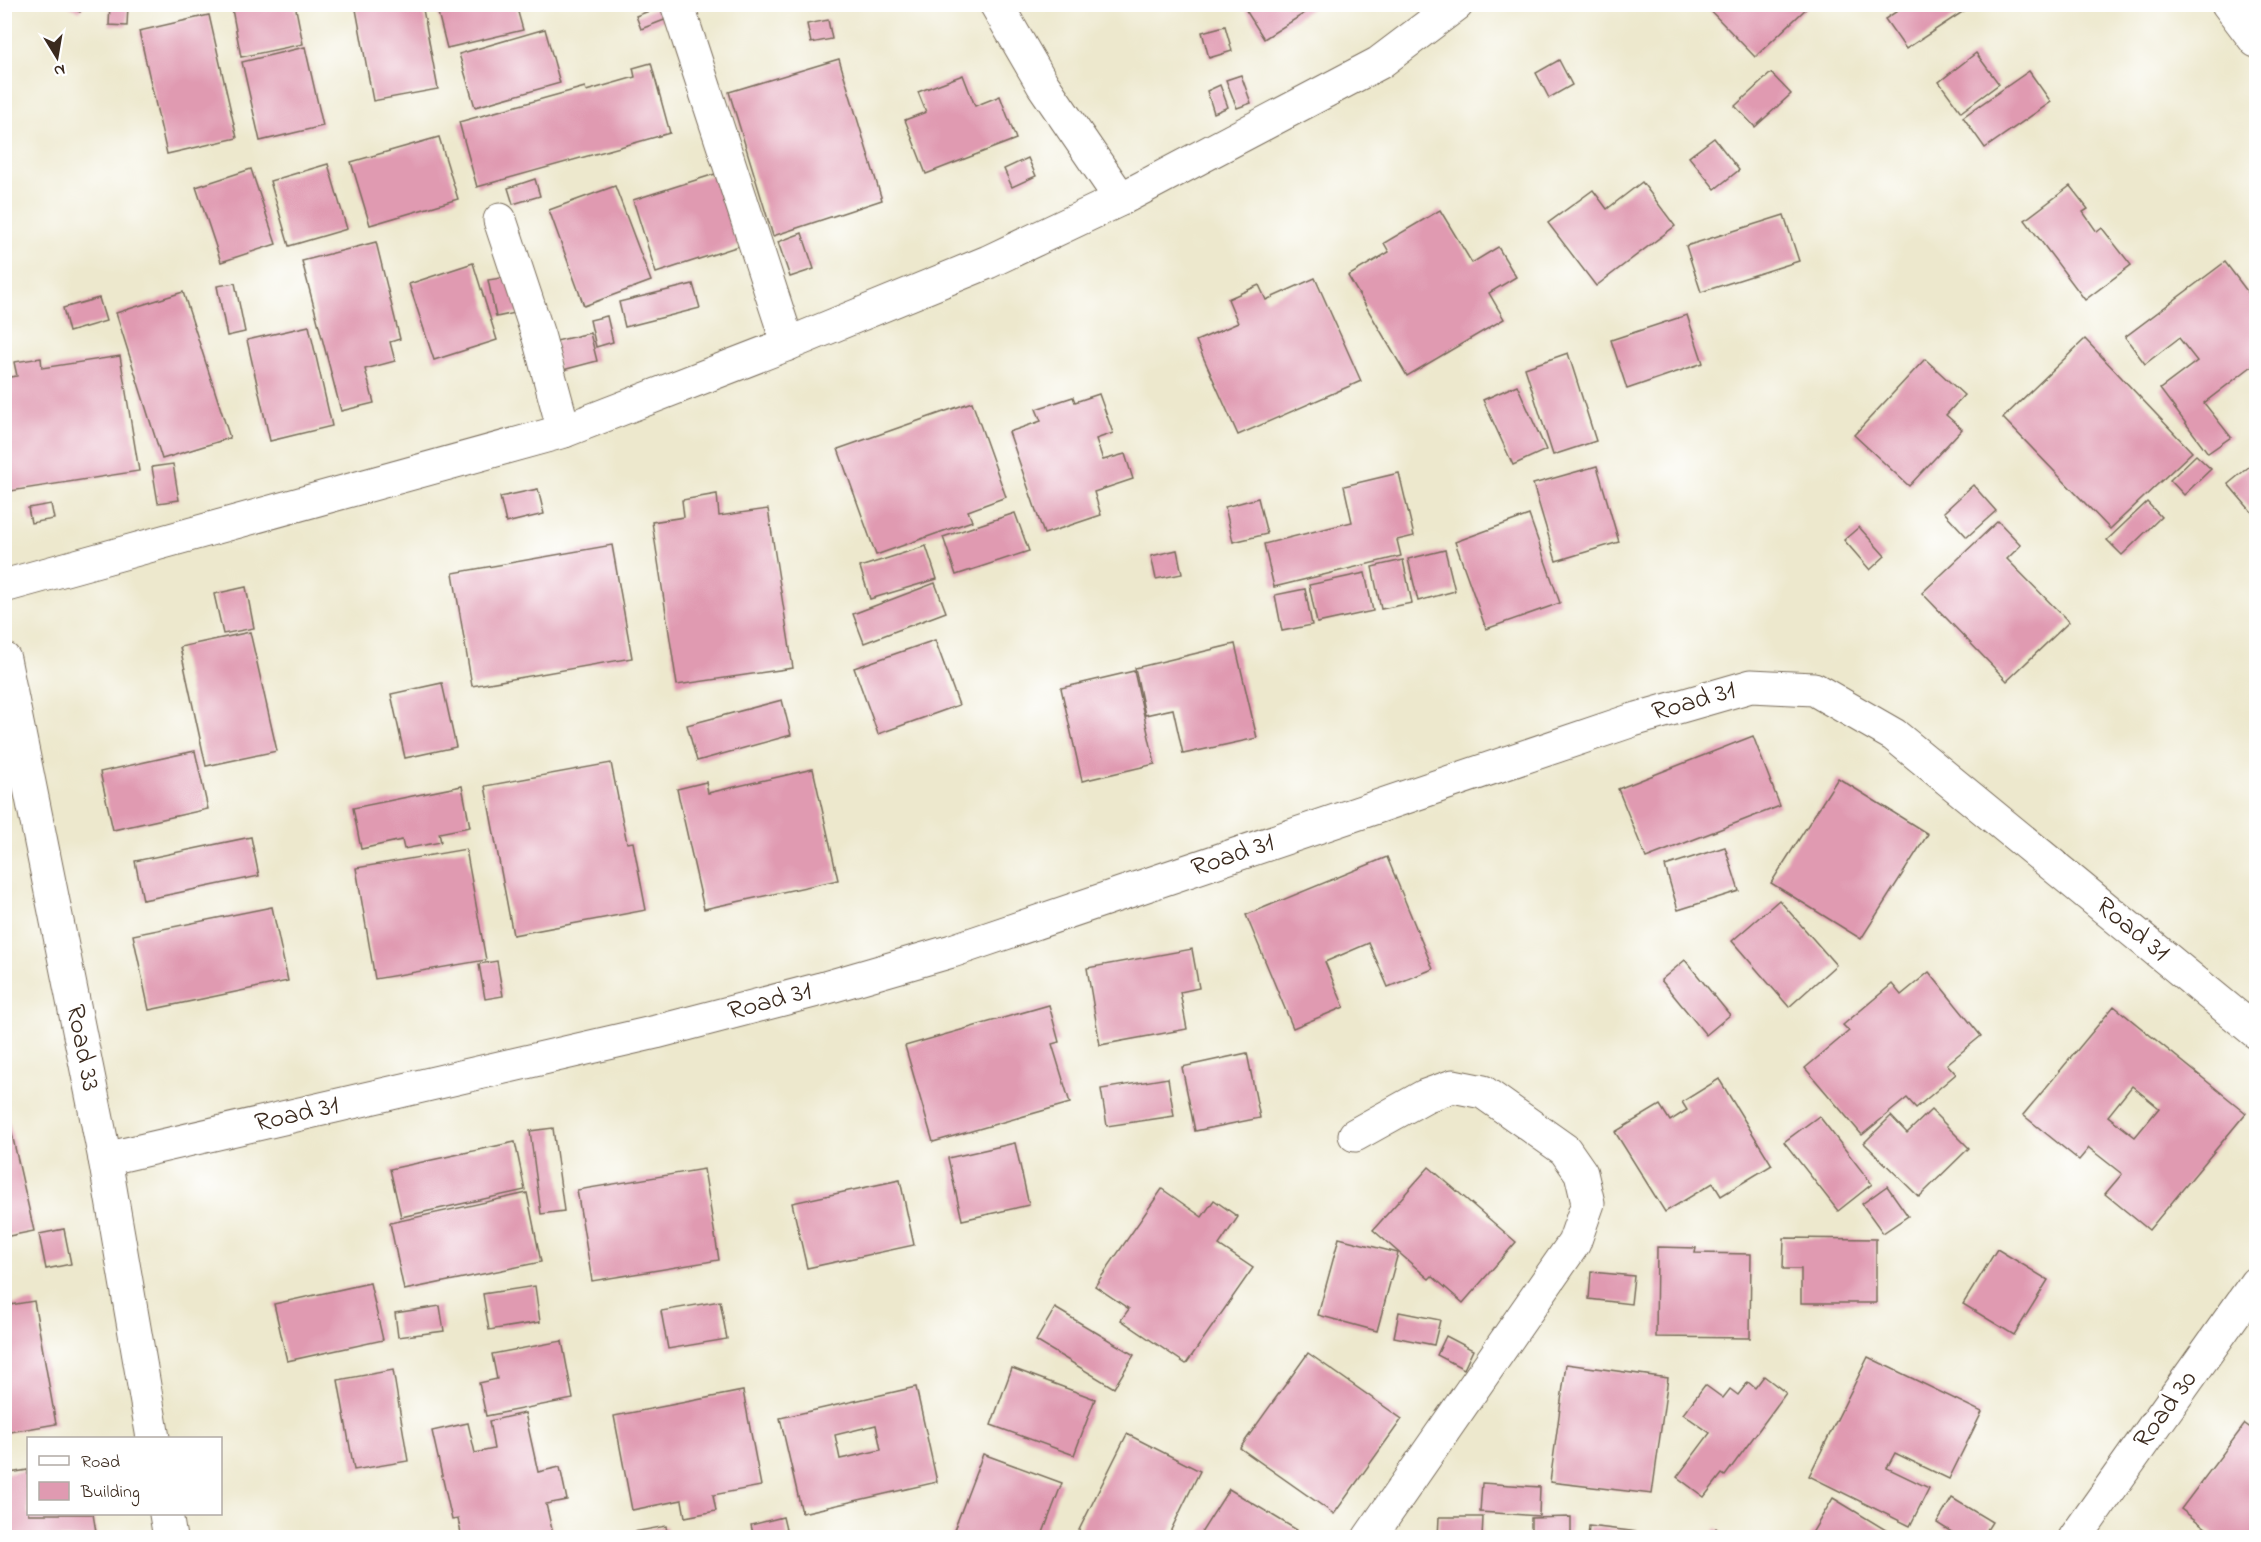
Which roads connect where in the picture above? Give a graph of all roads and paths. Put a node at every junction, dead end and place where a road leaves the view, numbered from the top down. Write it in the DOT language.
graph roads {
  1 [pos="677,4"];
  2 [pos="996,4"];
  3 [pos="1457,4"];
  4 [pos="1121,199"];
  5 [pos="500,219"];
  6 [pos="788,344"];
  7 [pos="564,431"];
  8 [pos="4,586"];
  9 [pos="4,659"];
  10 [pos="2256,1032"];
  11 [pos="1355,1135"];
  12 [pos="105,1159"];
  13 [pos="2256,1283"];
  14 [pos="153,1437"];
  15 [pos="166,1515"];
  16 [pos="170,1538"];
  17 [pos="1369,1538"];
  18 [pos="2075,1538"];
  1 -- 6 [label="street"];
  2 -- 4 [label="street"];
  3 -- 4 [label="street"];
  4 -- 6 [label="street"];
  5 -- 7 [label="street"];
  6 -- 7 [label="street"];
  7 -- 8 [label="street"];
  9 -- 12 [label="street, Road 33"];
  10 -- 12 [label="street, Road 31"];
  11 -- 17 [label="street"];
  12 -- 14 [label="street, Road 33"];
  13 -- 18 [label="street, Road 30"];
  15 -- 16 [label="street"];
}
